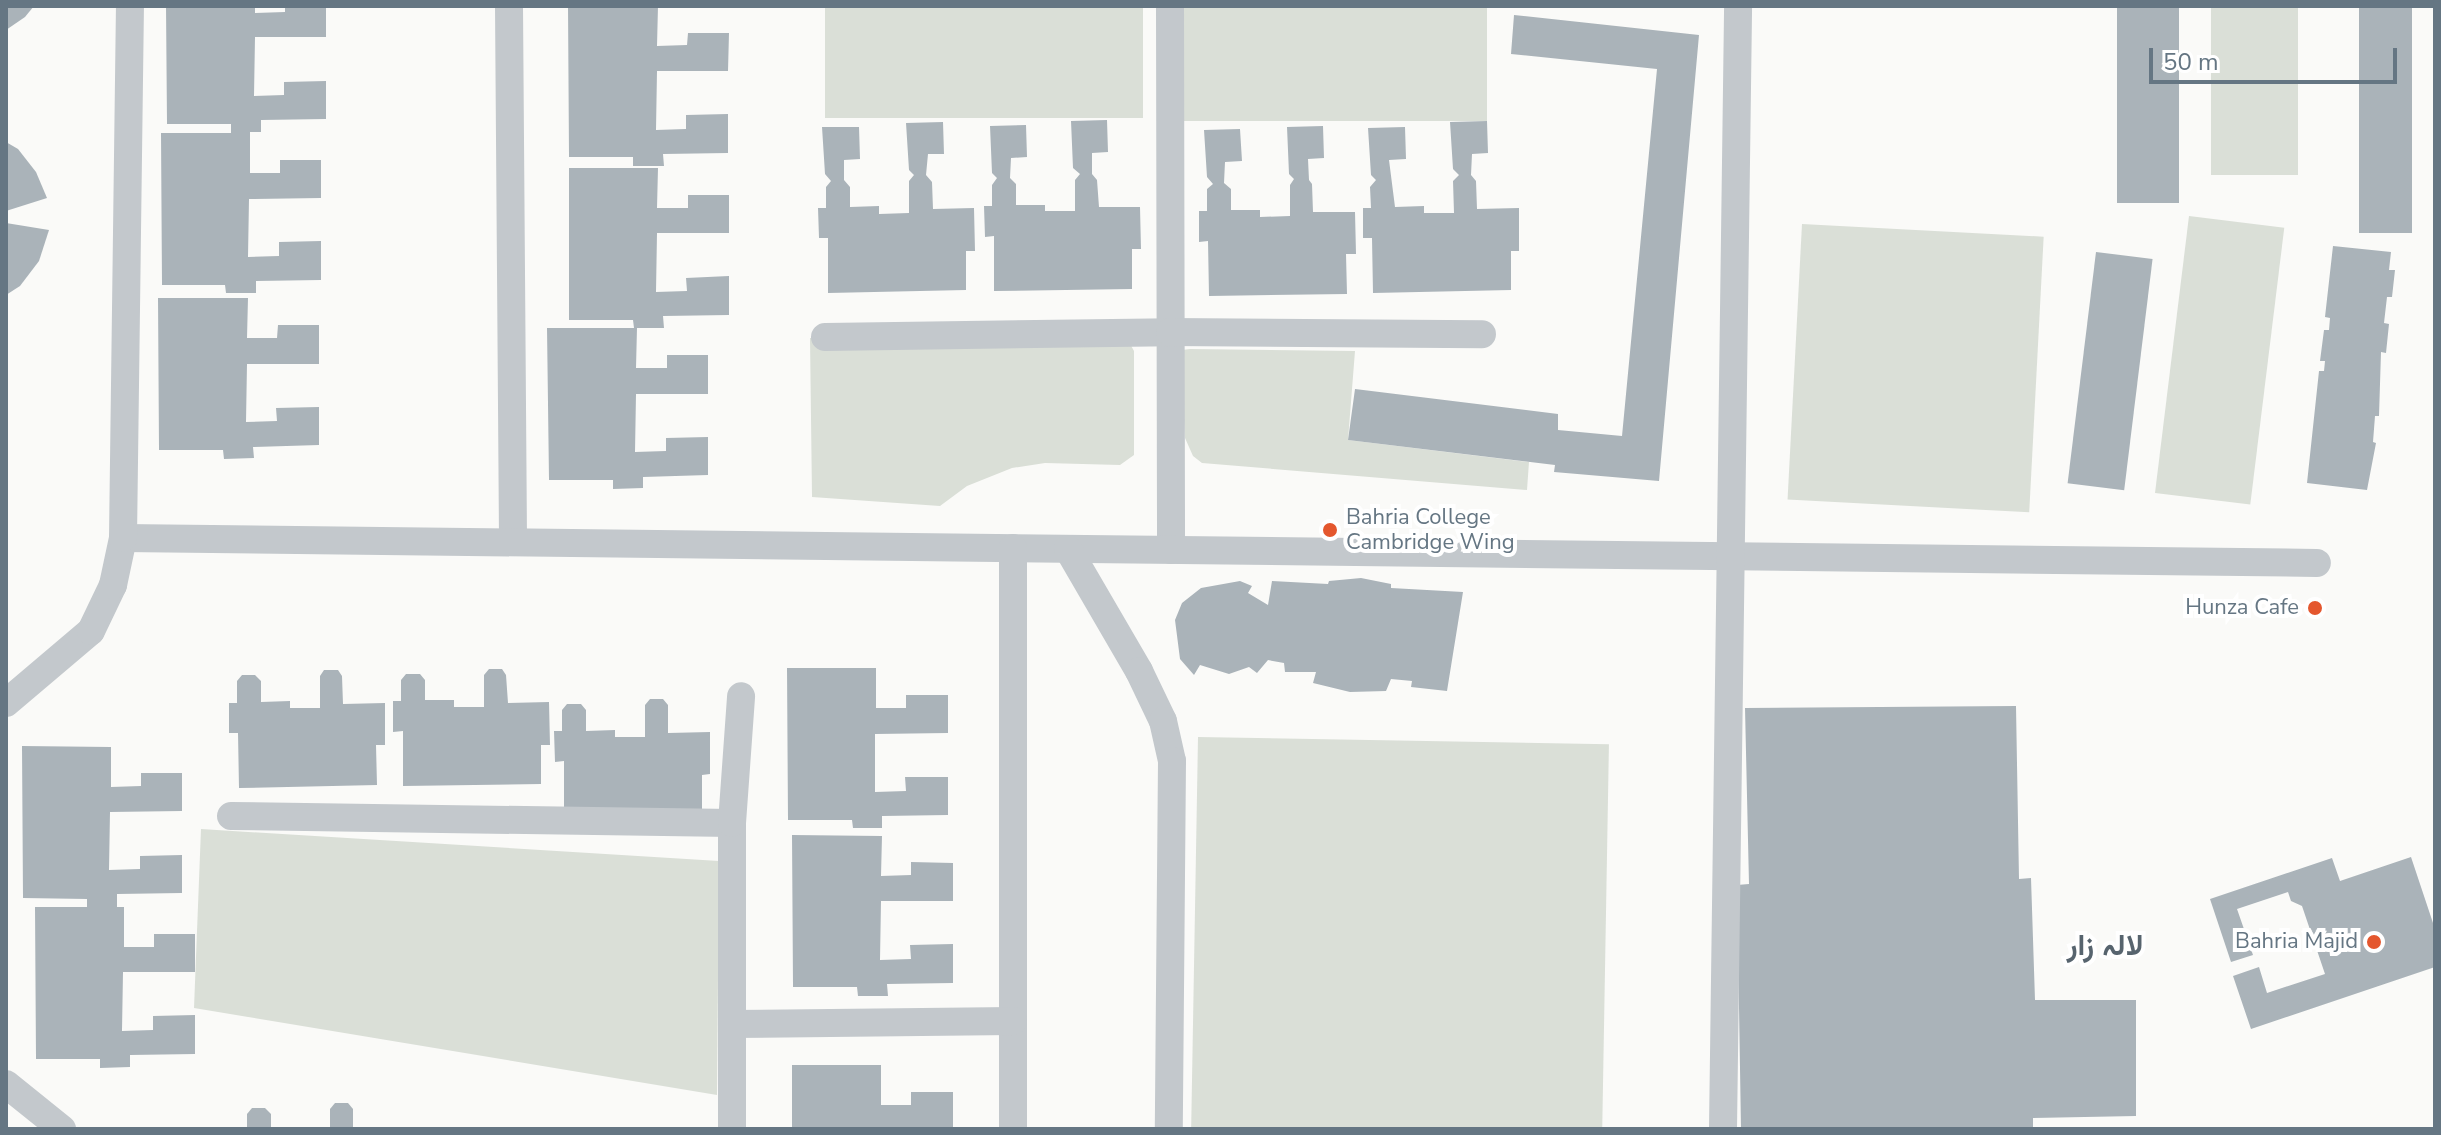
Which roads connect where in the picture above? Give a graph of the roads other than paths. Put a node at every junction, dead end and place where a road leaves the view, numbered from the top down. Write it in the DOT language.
graph roads {
  1 [pos="130,6"];
  2 [pos="509,6"];
  3 [pos="1170,6"];
  4 [pos="1738,6"];
  5 [pos="1170,332"];
  6 [pos="1482,334"];
  7 [pos="825,337"];
  8 [pos="123,538"];
  9 [pos="513,542"];
  10 [pos="1013,548"];
  11 [pos="1068,549"];
  12 [pos="1171,550"];
  13 [pos="1733,556"];
  14 [pos="2317,563"];
  15 [pos="741,696"];
  16 [pos="6,703"];
  17 [pos="231,816"];
  18 [pos="732,823"];
  19 [pos="1013,1021"];
  20 [pos="732,1024"];
  21 [pos="6,1084"];
  22 [pos="62,1129"];
  23 [pos="732,1129"];
  24 [pos="1013,1129"];
  25 [pos="1169,1129"];
  26 [pos="1723,1129"];
  1 -- 8 [label="street"];
  2 -- 9 [label="street"];
  3 -- 5 [label="street"];
  4 -- 13 [label="street"];
  5 -- 6 [label="street"];
  5 -- 7 [label="street"];
  5 -- 12 [label="street"];
  8 -- 9 [label="street"];
  8 -- 16 [label="street"];
  9 -- 10 [label="street"];
  10 -- 11 [label="street"];
  10 -- 19 [label="street"];
  11 -- 12 [label="street"];
  11 -- 25 [label="street"];
  12 -- 13 [label="street"];
  13 -- 14 [label="street"];
  13 -- 26 [label="street"];
  15 -- 18 [label="street"];
  17 -- 18 [label="street"];
  18 -- 20 [label="street"];
  19 -- 20 [label="street"];
  19 -- 24 [label="street"];
  20 -- 23 [label="street"];
  21 -- 22 [label="street"];
}
